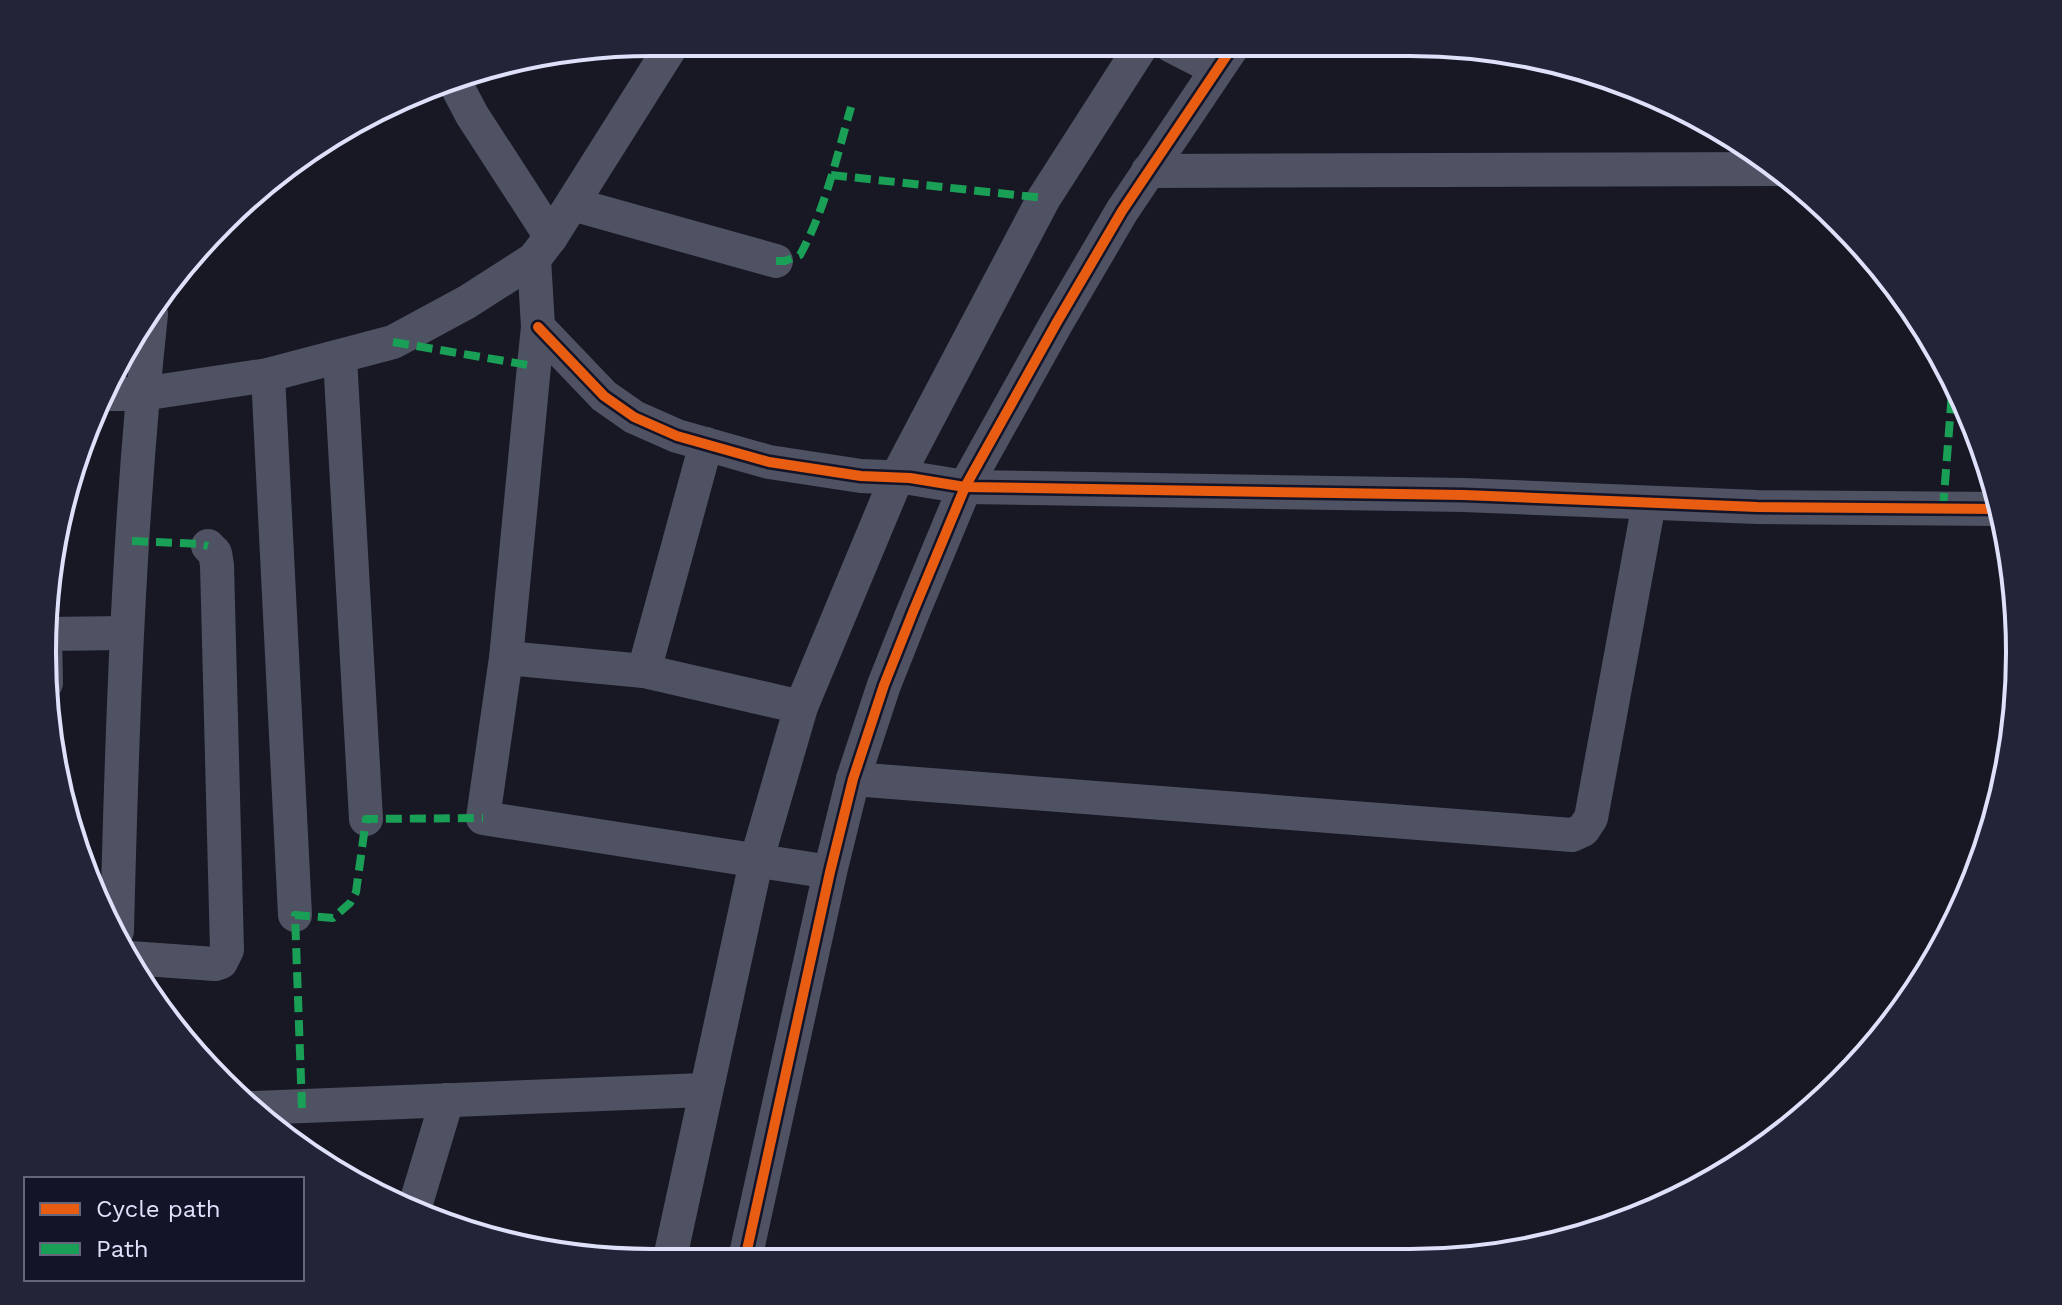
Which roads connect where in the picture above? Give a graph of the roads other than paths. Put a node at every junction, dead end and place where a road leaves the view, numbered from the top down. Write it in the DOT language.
graph roads {
  1 [pos="665,56"];
  2 [pos="1135,56"];
  3 [pos="1225,58"];
  4 [pos="458,89"];
  5 [pos="1759,169"];
  6 [pos="1148,171"];
  7 [pos="572,204"];
  8 [pos="542,248"];
  9 [pos="776,261"];
  10 [pos="538,327"];
  11 [pos="149,334"];
  12 [pos="340,358"];
  13 [pos="268,375"];
  14 [pos="116,394"];
  15 [pos="142,394"];
  16 [pos="706,444"];
  17 [pos="897,477"];
  18 [pos="965,487"];
  19 [pos="1649,503"];
  20 [pos="1989,509"];
  21 [pos="208,546"];
  22 [pos="125,633"];
  23 [pos="56,635"];
  24 [pos="506,658"];
  25 [pos="644,671"];
  26 [pos="801,707"];
  27 [pos="853,779"];
  28 [pos="366,819"];
  29 [pos="756,862"];
  30 [pos="830,872"];
  31 [pos="117,915"];
  32 [pos="295,915"];
  33 [pos="141,959"];
  34 [pos="704,1090"];
  35 [pos="447,1100"];
  36 [pos="267,1107"];
  37 [pos="417,1200"];
  38 [pos="672,1249"];
  39 [pos="747,1249"];
  1 -- 7 [label="street"];
  2 -- 17 [label="street"];
  3 -- 6 [label="street"];
  4 -- 8 [label="street"];
  5 -- 6 [label="street"];
  6 -- 18 [label="street"];
  7 -- 8 [label="street"];
  7 -- 9 [label="street"];
  8 -- 10 [label="street"];
  8 -- 12 [label="street"];
  10 -- 16 [label="street"];
  10 -- 24 [label="street"];
  11 -- 15 [label="street"];
  12 -- 13 [label="street"];
  12 -- 28 [label="street"];
  13 -- 15 [label="street"];
  13 -- 32 [label="street"];
  14 -- 15 [label="street"];
  15 -- 22 [label="street"];
  16 -- 17 [label="street"];
  16 -- 25 [label="street"];
  17 -- 18 [label="street"];
  17 -- 26 [label="street"];
  18 -- 19 [label="street"];
  18 -- 27 [label="street"];
  19 -- 20 [label="street"];
  19 -- 27 [label="street"];
  21 -- 33 [label="street"];
  22 -- 23 [label="street"];
  22 -- 31 [label="street"];
  24 -- 25 [label="street"];
  24 -- 29 [label="street"];
  25 -- 26 [label="street"];
  26 -- 29 [label="street"];
  27 -- 30 [label="street"];
  29 -- 30 [label="street"];
  29 -- 34 [label="street"];
  30 -- 39 [label="street"];
  34 -- 35 [label="street"];
  34 -- 38 [label="street"];
  35 -- 36 [label="street"];
  35 -- 37 [label="street"];
}
